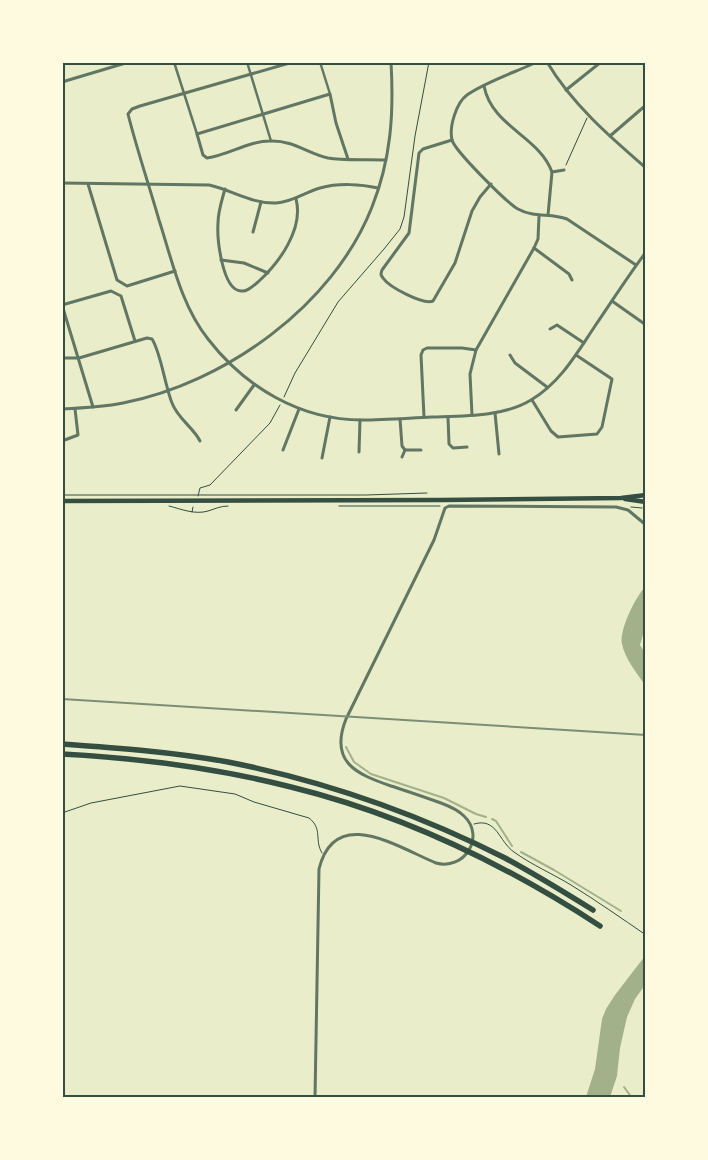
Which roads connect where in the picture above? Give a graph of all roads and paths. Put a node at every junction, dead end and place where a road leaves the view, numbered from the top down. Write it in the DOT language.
graph roads {
  1 [pos="130,62"];
  2 [pos="174,62"];
  3 [pos="247,62"];
  4 [pos="292,62"];
  5 [pos="320,62"];
  6 [pos="391,62"];
  7 [pos="430,62"];
  8 [pos="537,62"];
  9 [pos="547,62"];
  10 [pos="601,62"];
  11 [pos="251,75"];
  12 [pos="62,82"];
  13 [pos="484,86"];
  14 [pos="566,90"];
  15 [pos="184,94"];
  16 [pos="330,94"];
  17 [pos="646,105"];
  18 [pos="262,114"];
  19 [pos="588,115"];
  20 [pos="197,134"];
  21 [pos="610,136"];
  22 [pos="452,140"];
  23 [pos="271,141"];
  24 [pos="348,159"];
  25 [pos="386,160"];
  26 [pos="646,168"];
  27 [pos="564,170"];
  28 [pos="552,172"];
  29 [pos="62,183"];
  30 [pos="88,184"];
  31 [pos="491,184"];
  32 [pos="149,185"];
  33 [pos="378,188"];
  34 [pos="225,189"];
  35 [pos="296,199"];
  36 [pos="261,202"];
  37 [pos="548,215"];
  38 [pos="539,216"];
  39 [pos="253,232"];
  40 [pos="534,248"];
  41 [pos="646,252"];
  42 [pos="221,260"];
  43 [pos="636,265"];
  44 [pos="175,271"];
  45 [pos="268,273"];
  46 [pos="572,280"];
  47 [pos="612,301"];
  48 [pos="62,305"];
  49 [pos="646,325"];
  50 [pos="550,329"];
  51 [pos="135,341"];
  52 [pos="584,343"];
  53 [pos="476,350"];
  54 [pos="576,354"];
  55 [pos="510,355"];
  56 [pos="62,358"];
  57 [pos="79,358"];
  58 [pos="229,363"];
  59 [pos="254,385"];
  60 [pos="548,387"];
  61 [pos="168,390"];
  62 [pos="532,400"];
  63 [pos="282,401"];
  64 [pos="93,408"];
  65 [pos="299,408"];
  66 [pos="62,409"];
  67 [pos="75,409"];
  68 [pos="236,410"];
  69 [pos="496,413"];
  70 [pos="472,415"];
  71 [pos="330,417"];
  72 [pos="424,417"];
  73 [pos="448,417"];
  74 [pos="400,419"];
  75 [pos="360,420"];
  76 [pos="62,442"];
  77 [pos="200,442"];
  78 [pos="467,447"];
  79 [pos="283,450"];
  80 [pos="405,450"];
  81 [pos="420,450"];
  82 [pos="359,452"];
  83 [pos="499,454"];
  84 [pos="402,457"];
  85 [pos="322,458"];
  86 [pos="427,493"];
  87 [pos="198,494"];
  88 [pos="62,495"];
  89 [pos="646,495"];
  90 [pos="621,498"];
  91 [pos="62,501"];
  92 [pos="646,502"];
  93 [pos="163,506"];
  94 [pos="233,506"];
  95 [pos="334,506"];
  96 [pos="446,508"];
  97 [pos="642,508"];
  98 [pos="625,509"];
  99 [pos="646,525"];
  100 [pos="62,744"];
  101 [pos="62,754"];
  102 [pos="62,813"];
  103 [pos="474,824"];
  104 [pos="323,855"];
  105 [pos="593,910"];
  106 [pos="600,926"];
  107 [pos="646,934"];
  108 [pos="315,1098"];
  1 -- 12 [label="street"];
  2 -- 15 [label="street"];
  3 -- 11 [label="street"];
  4 -- 11 [label="street"];
  5 -- 16 [label="street"];
  6 -- 25 [label="street"];
  7 -- 63 [label="path"];
  8 -- 13 [label="street"];
  9 -- 14 [label="street"];
  10 -- 14 [label="street"];
  11 -- 15 [label="street"];
  11 -- 18 [label="street"];
  13 -- 22 [label="street"];
  13 -- 28 [label="street"];
  14 -- 19 [label="street"];
  15 -- 20 [label="street"];
  15 -- 32 [label="street"];
  16 -- 18 [label="street"];
  16 -- 24 [label="street"];
  17 -- 21 [label="street"];
  18 -- 20 [label="street"];
  18 -- 23 [label="street"];
  19 -- 21 [label="street"];
  19 -- 27 [label="path"];
  20 -- 23 [label="street"];
  21 -- 26 [label="street"];
  22 -- 31 [label="street"];
  22 -- 31 [label="street"];
  23 -- 24 [label="street"];
  24 -- 25 [label="street"];
  25 -- 33 [label="street"];
  27 -- 28 [label="street"];
  28 -- 37 [label="street"];
  29 -- 30 [label="street"];
  30 -- 32 [label="street"];
  30 -- 44 [label="street"];
  31 -- 38 [label="street"];
  32 -- 34 [label="street"];
  32 -- 44 [label="street"];
  33 -- 35 [label="street"];
  33 -- 58 [label="street"];
  34 -- 36 [label="street"];
  34 -- 42 [label="street"];
  35 -- 36 [label="street"];
  35 -- 45 [label="street"];
  36 -- 39 [label="street"];
  37 -- 38 [label="street"];
  37 -- 43 [label="street"];
  38 -- 40 [label="street"];
  40 -- 46 [label="street"];
  40 -- 53 [label="street"];
  41 -- 43 [label="street"];
  42 -- 45 [label="street"];
  42 -- 45 [label="street"];
  43 -- 47 [label="street"];
  44 -- 58 [label="street"];
  47 -- 49 [label="street"];
  47 -- 52 [label="street"];
  48 -- 51 [label="street"];
  48 -- 57 [label="street"];
  50 -- 52 [label="street"];
  51 -- 57 [label="street"];
  51 -- 61 [label="street"];
  52 -- 54 [label="street"];
  53 -- 70 [label="street"];
  53 -- 72 [label="street"];
  54 -- 60 [label="street"];
  54 -- 62 [label="street"];
  55 -- 60 [label="street"];
  56 -- 57 [label="street"];
  57 -- 64 [label="street"];
  58 -- 59 [label="street"];
  58 -- 61 [label="street"];
  59 -- 63 [label="street"];
  59 -- 68 [label="street"];
  60 -- 62 [label="street"];
  61 -- 64 [label="street"];
  61 -- 77 [label="street"];
  62 -- 69 [label="street"];
  63 -- 65 [label="street"];
  63 -- 87 [label="path"];
  64 -- 67 [label="street"];
  65 -- 71 [label="street"];
  65 -- 79 [label="street"];
  66 -- 67 [label="street"];
  67 -- 76 [label="street"];
  69 -- 70 [label="street"];
  69 -- 83 [label="street"];
  70 -- 73 [label="street"];
  71 -- 75 [label="street"];
  71 -- 85 [label="street"];
  72 -- 73 [label="street"];
  72 -- 74 [label="street"];
  73 -- 78 [label="street"];
  74 -- 75 [label="street"];
  74 -- 80 [label="street"];
  75 -- 82 [label="street"];
  80 -- 81 [label="street"];
  80 -- 84 [label="street"];
  86 -- 87 [label="path"];
  87 -- 88 [label="path"];
  89 -- 90 [label="main road"];
  90 -- 91 [label="main road"];
  90 -- 92 [label="main road"];
  93 -- 94 [label="path"];
  95 -- 96 [label="path"];
  96 -- 98 [label="street"];
  96 -- 104 [label="street"];
  97 -- 98 [label="path"];
  98 -- 99 [label="street"];
  100 -- 105 [label="highway"];
  101 -- 106 [label="highway"];
  102 -- 104 [label="path"];
  103 -- 107 [label="path"];
  104 -- 108 [label="street"];
}
